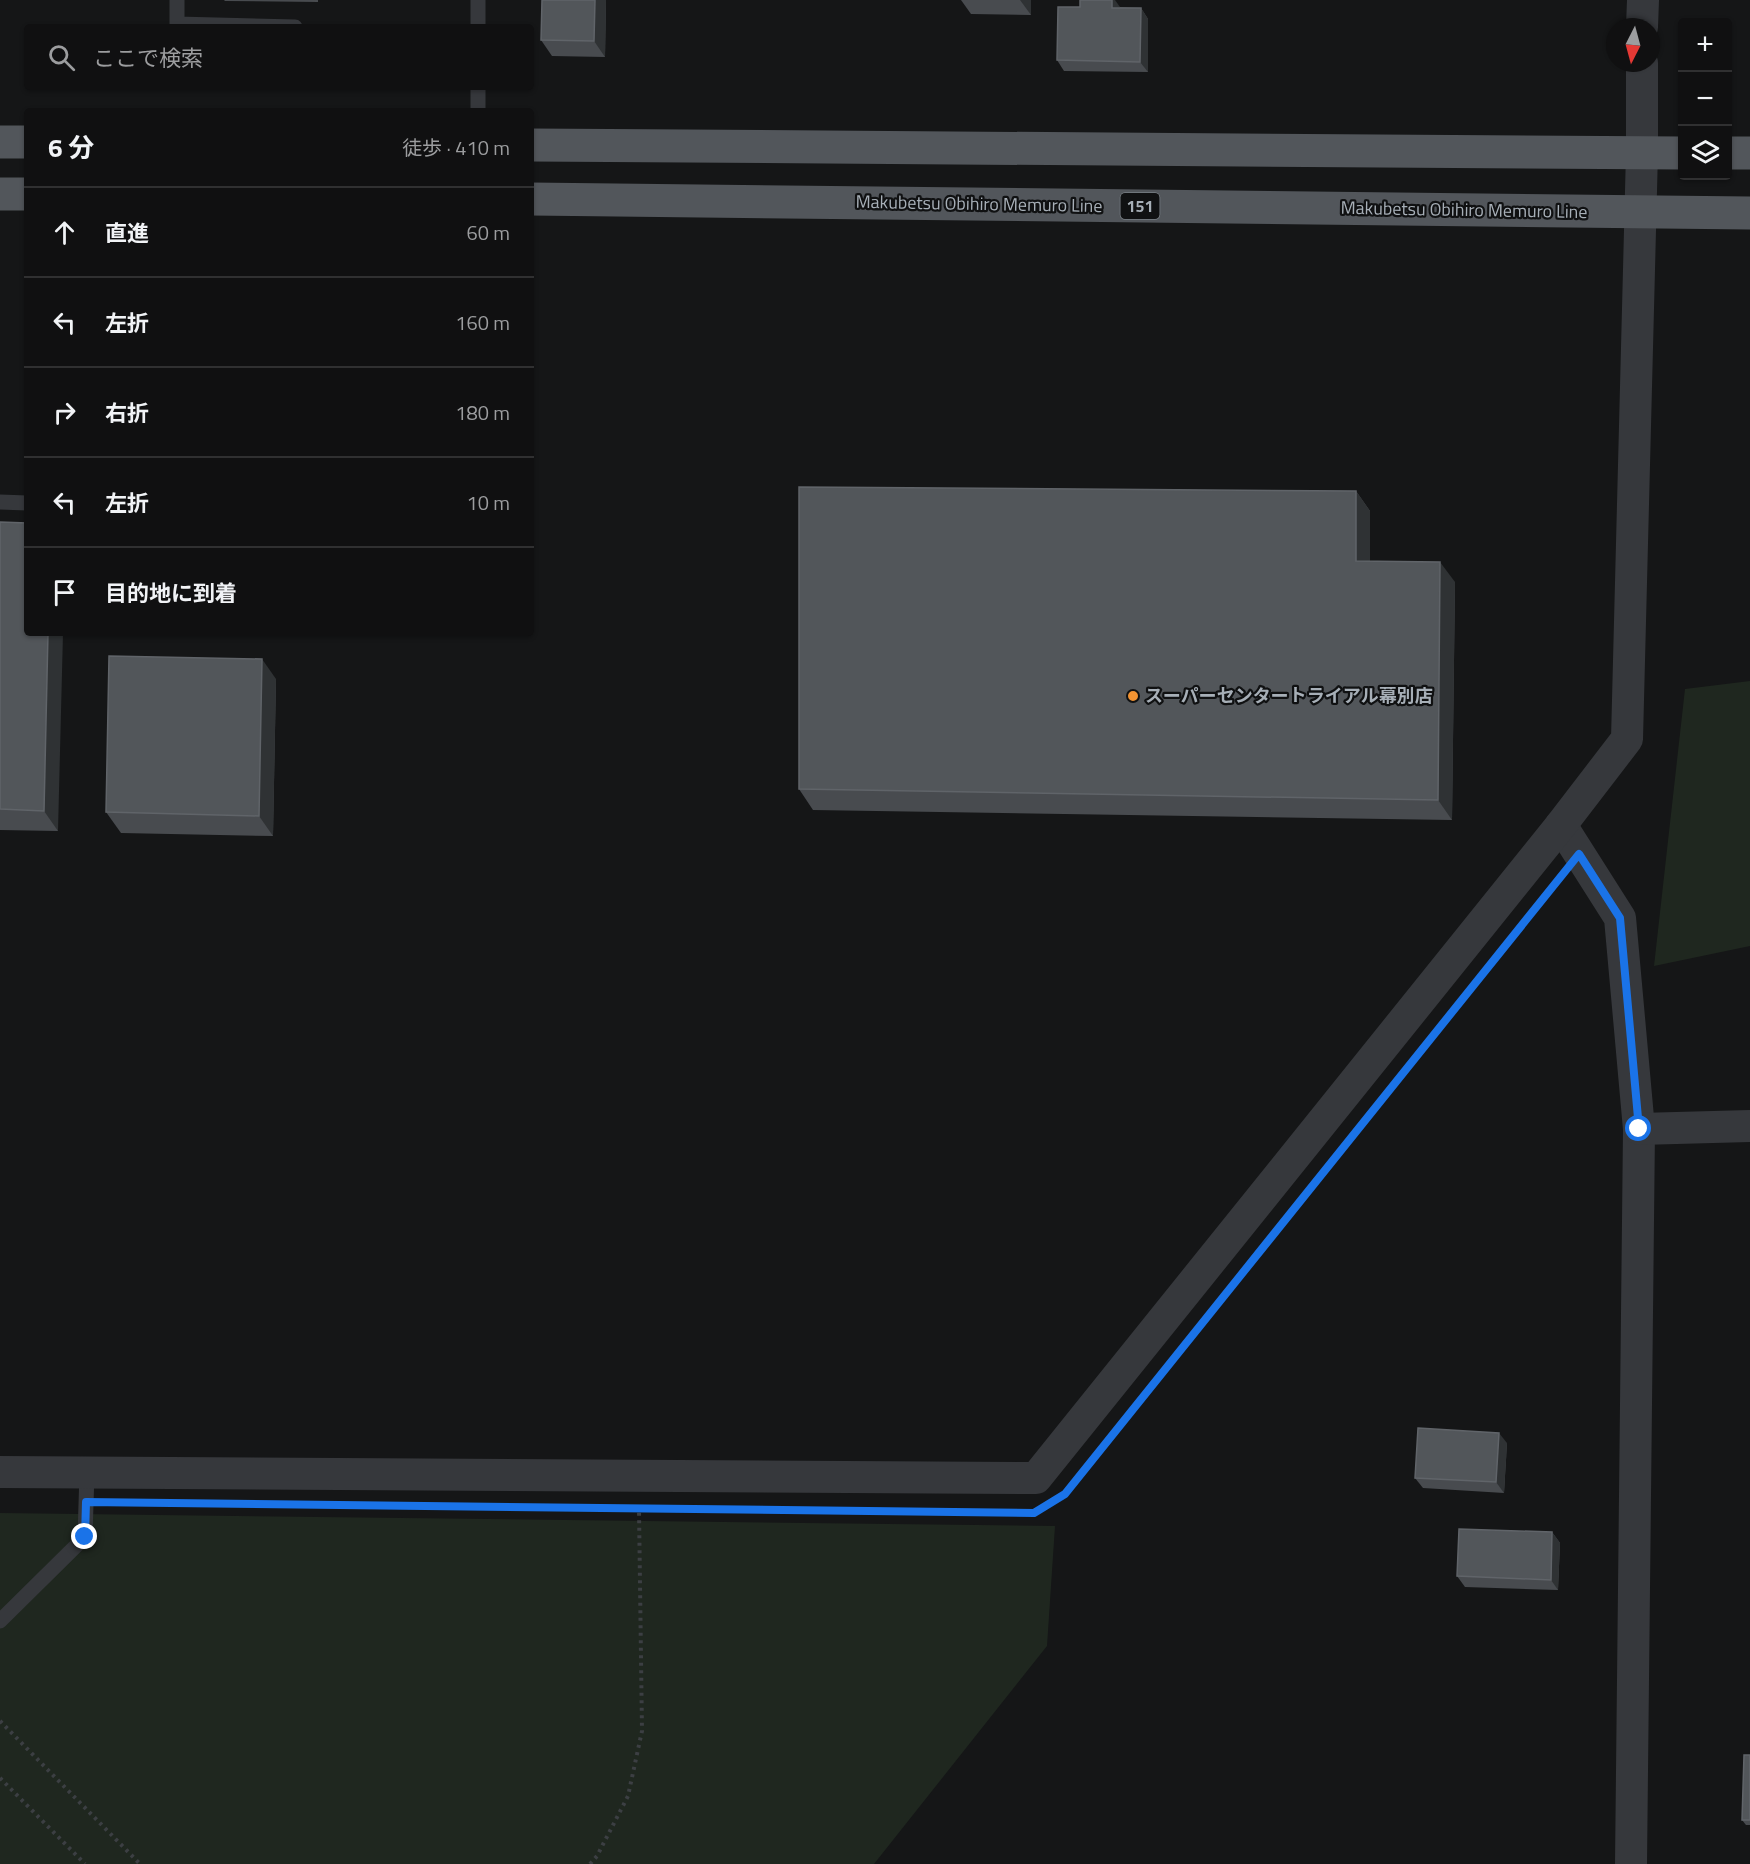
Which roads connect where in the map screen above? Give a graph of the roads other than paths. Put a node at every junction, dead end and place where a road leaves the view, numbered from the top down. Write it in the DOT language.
graph roads {
  1 [pos="177,0"];
  2 [pos="478,0"];
  3 [pos="1642,0"];
  4 [pos="1642,18"];
  5 [pos="177,24"];
  6 [pos="478,24"];
  7 [pos="1642,72"];
  8 [pos="478,90"];
  9 [pos="478,108"];
  10 [pos="0,142"];
  11 [pos="24,142"];
  12 [pos="534,145"];
  13 [pos="1642,152"];
  14 [pos="1678,153"];
  15 [pos="1732,153"];
  16 [pos="1750,153"];
  17 [pos="0,194"];
  18 [pos="24,194"];
  19 [pos="534,199"];
  20 [pos="1640,212"];
  21 [pos="1750,213"];
  22 [pos="0,502"];
  23 [pos="24,503"];
  24 [pos="1561,825"];
  25 [pos="1750,1126"];
  26 [pos="1639,1129"];
  27 [pos="0,1472"];
  28 [pos="87,1472"];
  29 [pos="0,1621"];
  30 [pos="1631,1864"];
  1 -- 5 [label="lane"];
  2 -- 6 [label="lane"];
  3 -- 4 [label="street"];
  7 -- 13 [label="street"];
  8 -- 9 [label="lane"];
  10 -- 11 [label="main road"];
  12 -- 13 [label="main road"];
  13 -- 14 [label="main road"];
  13 -- 20 [label="street"];
  15 -- 16 [label="main road"];
  17 -- 18 [label="main road"];
  19 -- 20 [label="main road, Makubetsu Obihiro Memuro Line / 151"];
  20 -- 21 [label="main road, Makubetsu Obihiro Memuro Line / 151"];
  20 -- 24 [label="street"];
  22 -- 23 [label="lane"];
  24 -- 26 [label="street"];
  24 -- 28 [label="street"];
  25 -- 26 [label="street"];
  26 -- 30 [label="street"];
  27 -- 28 [label="street"];
  28 -- 29 [label="lane"];
}
